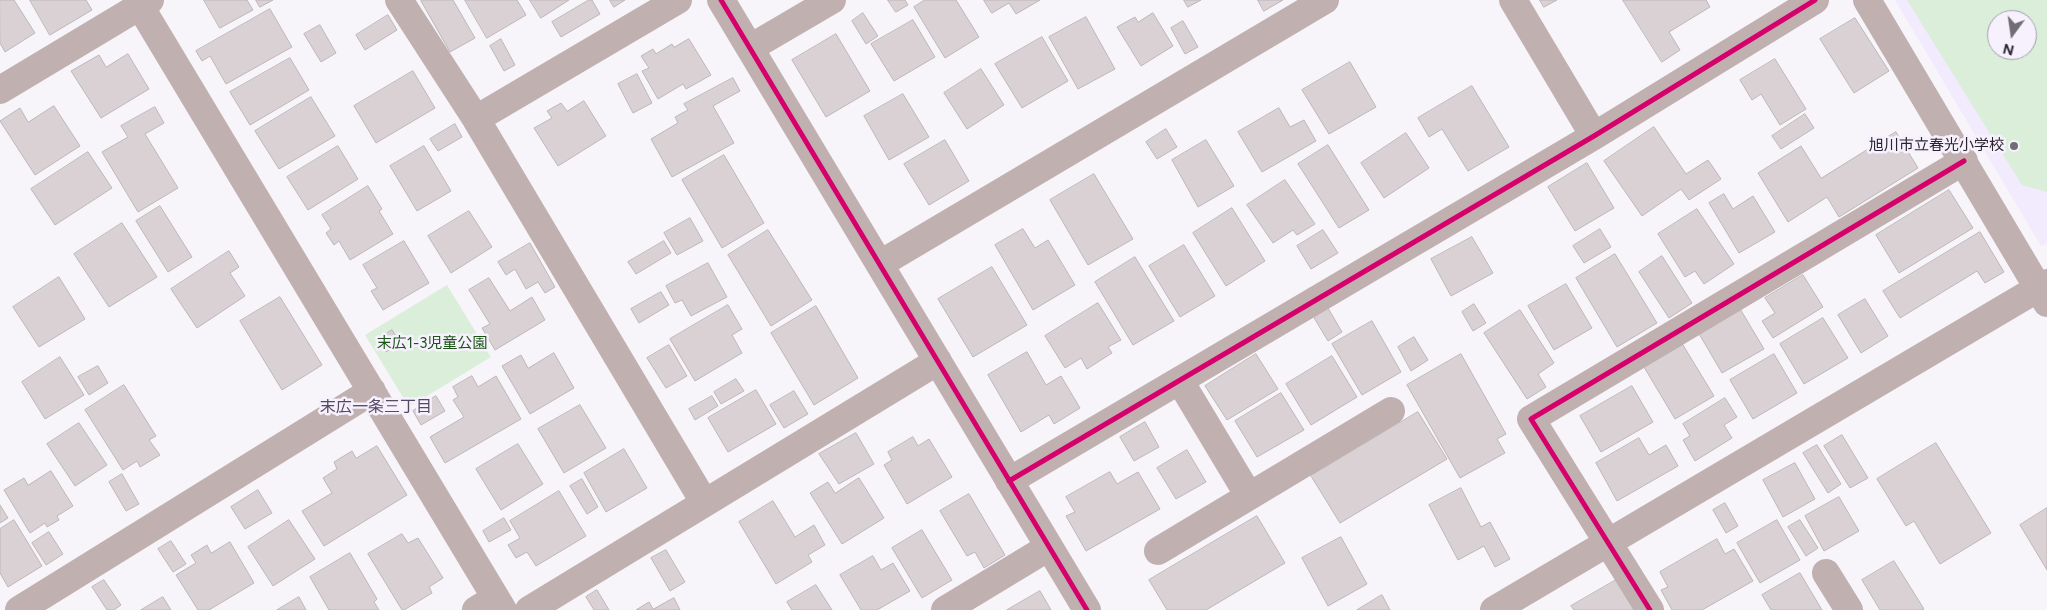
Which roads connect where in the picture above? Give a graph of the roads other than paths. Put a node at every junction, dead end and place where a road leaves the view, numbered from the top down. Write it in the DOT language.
graph roads {
  1 [pos="399,0"];
  2 [pos="678,0"];
  3 [pos="721,0"];
  4 [pos="832,0"];
  5 [pos="1325,0"];
  6 [pos="1513,0"];
  7 [pos="1815,0"];
  8 [pos="1867,0"];
  9 [pos="145,3"];
  10 [pos="750,48"];
  11 [pos="0,90"];
  12 [pos="476,119"];
  13 [pos="1594,136"];
  14 [pos="1964,161"];
  15 [pos="880,264"];
  16 [pos="2044,291"];
  17 [pos="938,361"];
  18 [pos="1180,381"];
  19 [pos="372,392"];
  20 [pos="1391,411"];
  21 [pos="1010,481"];
  22 [pos="1249,496"];
  23 [pos="704,502"];
  24 [pos="1609,542"];
  25 [pos="1049,547"];
  26 [pos="1158,551"];
  27 [pos="1826,573"];
  28 [pos="492,606"];
  29 [pos="19,610"];
  30 [pos="529,610"];
  31 [pos="945,610"];
  32 [pos="1087,610"];
  33 [pos="1494,610"];
  34 [pos="1650,610"];
  35 [pos="1849,610"];
  1 -- 12 [label="street"];
  2 -- 12 [label="street"];
  3 -- 10 [label="street"];
  4 -- 10 [label="street"];
  5 -- 15 [label="street"];
  6 -- 13 [label="street"];
  7 -- 13 [label="street"];
  8 -- 14 [label="street"];
  9 -- 11 [label="street"];
  9 -- 19 [label="street"];
  10 -- 15 [label="street"];
  12 -- 23 [label="street"];
  13 -- 18 [label="street"];
  14 -- 16 [label="street"];
  14 -- 24 [label="street"];
  15 -- 17 [label="street"];
  16 -- 24 [label="street"];
  17 -- 21 [label="street"];
  17 -- 23 [label="street"];
  18 -- 21 [label="street"];
  18 -- 22 [label="street"];
  19 -- 28 [label="street"];
  19 -- 29 [label="street"];
  20 -- 22 [label="street"];
  21 -- 25 [label="street"];
  22 -- 26 [label="street"];
  23 -- 30 [label="street"];
  24 -- 33 [label="street"];
  24 -- 34 [label="street"];
  25 -- 31 [label="street"];
  25 -- 32 [label="street"];
  27 -- 35 [label="street"];
}
